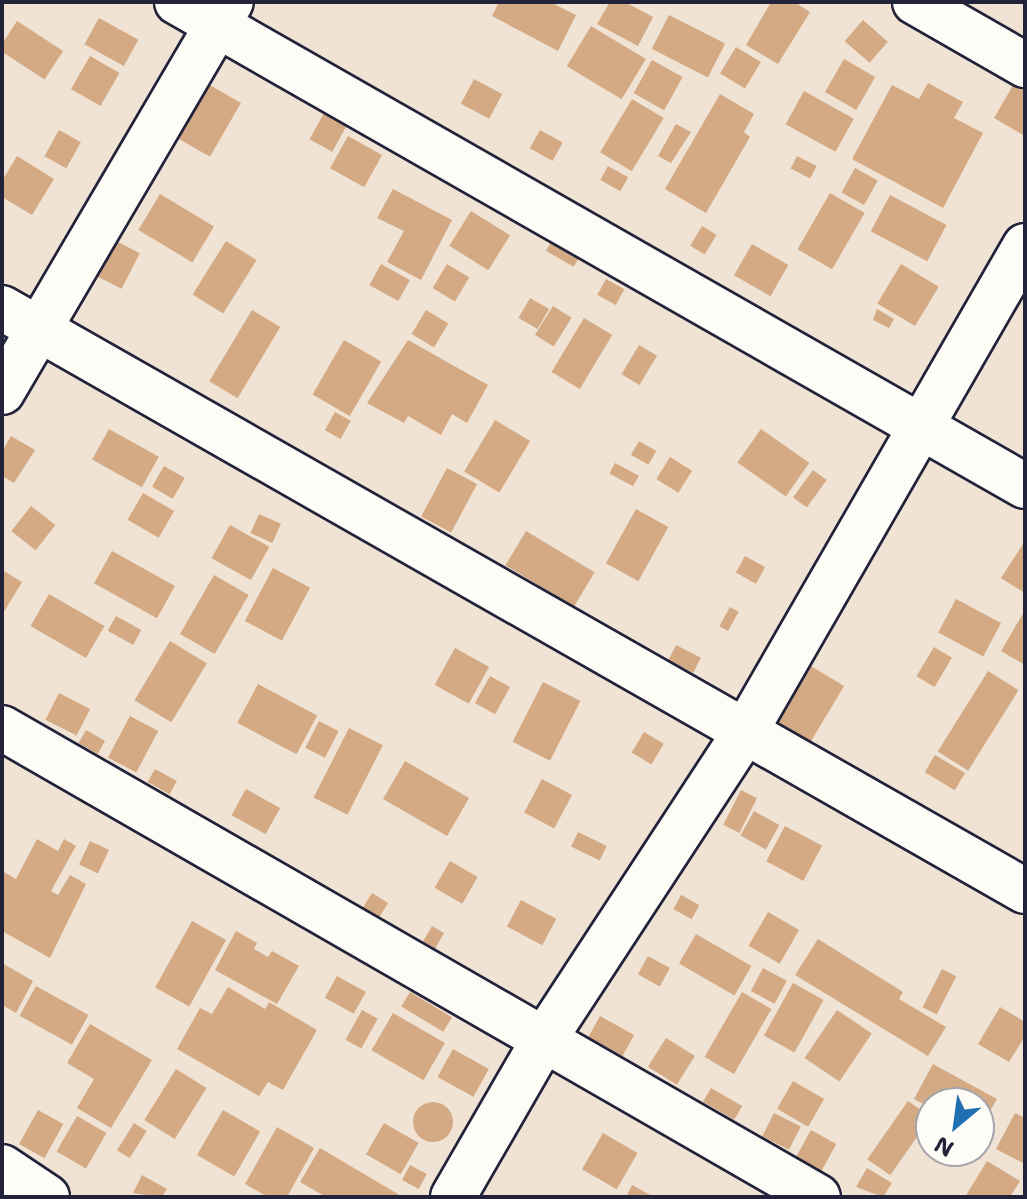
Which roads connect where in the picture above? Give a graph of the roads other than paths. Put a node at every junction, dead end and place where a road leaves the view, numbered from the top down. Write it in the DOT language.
graph roads {
  1 [pos="177,2"];
  2 [pos="915,2"];
  3 [pos="225,14"];
  4 [pos="1025,65"];
  5 [pos="1025,246"];
  6 [pos="2,308"];
  7 [pos="39,330"];
  8 [pos="2,392"];
  9 [pos="918,425"];
  10 [pos="1025,486"];
  11 [pos="2,728"];
  12 [pos="745,732"];
  13 [pos="1025,891"];
  14 [pos="543,1041"];
  15 [pos="2,1167"];
  16 [pos="47,1197"];
  17 [pos="453,1197"];
  18 [pos="818,1197"];
  1 -- 3 [label="street"];
  2 -- 4 [label="street"];
  3 -- 7 [label="street"];
  3 -- 9 [label="street"];
  5 -- 9 [label="street"];
  6 -- 7 [label="street"];
  7 -- 8 [label="street"];
  7 -- 12 [label="street"];
  9 -- 10 [label="street"];
  9 -- 12 [label="street"];
  11 -- 14 [label="street"];
  12 -- 13 [label="street"];
  12 -- 14 [label="street"];
  14 -- 17 [label="street"];
  14 -- 18 [label="street"];
  15 -- 16 [label="street"];
}
